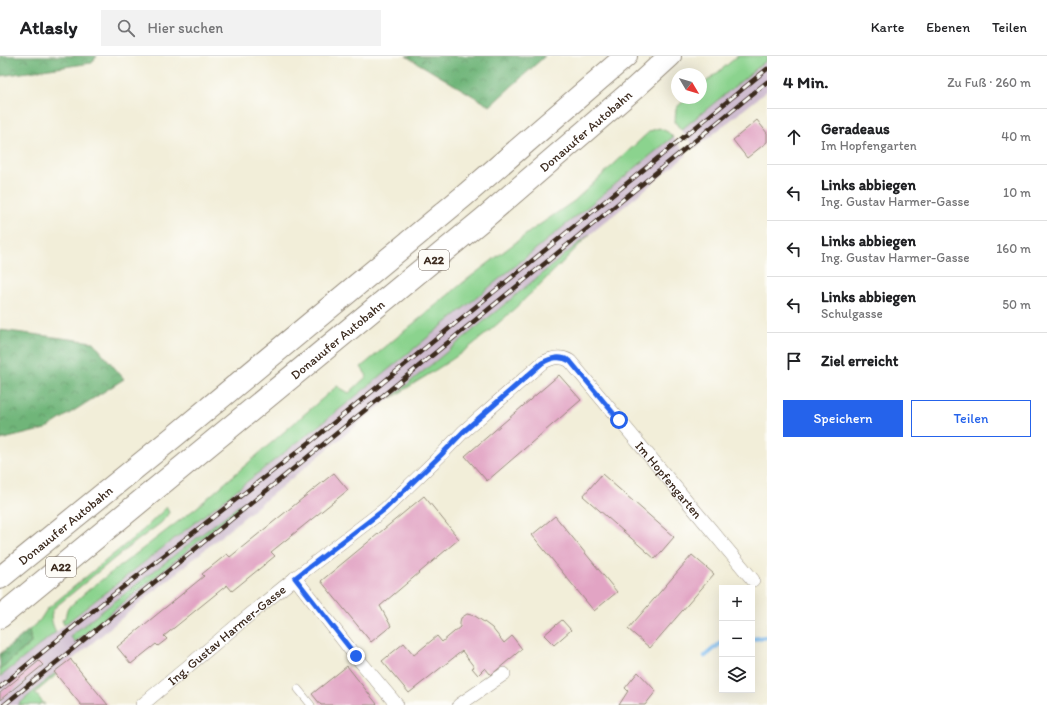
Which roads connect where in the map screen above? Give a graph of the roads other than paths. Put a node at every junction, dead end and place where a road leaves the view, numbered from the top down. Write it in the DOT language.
graph roads {
  1 [pos="626,56"];
  2 [pos="670,56"];
  3 [pos="570,361"];
  4 [pos="0,578"];
  5 [pos="295,578"];
  6 [pos="753,580"];
  7 [pos="0,617"];
  8 [pos="504,674"];
  9 [pos="298,689"];
  10 [pos="142,705"];
  11 [pos="311,705"];
  12 [pos="397,705"];
  13 [pos="459,705"];
  1 -- 4 [label="highway, Donauufer Autobahn / A22"];
  2 -- 7 [label="highway, Donauufer Autobahn / A22"];
  3 -- 5 [label="street, Ing. Gustav Harmer-Gasse"];
  3 -- 6 [label="street, Im Hopfengarten"];
  5 -- 10 [label="street, Ing. Gustav Harmer-Gasse"];
  5 -- 12 [label="street"];
  8 -- 13 [label="street"];
  9 -- 11 [label="lane"];
}
